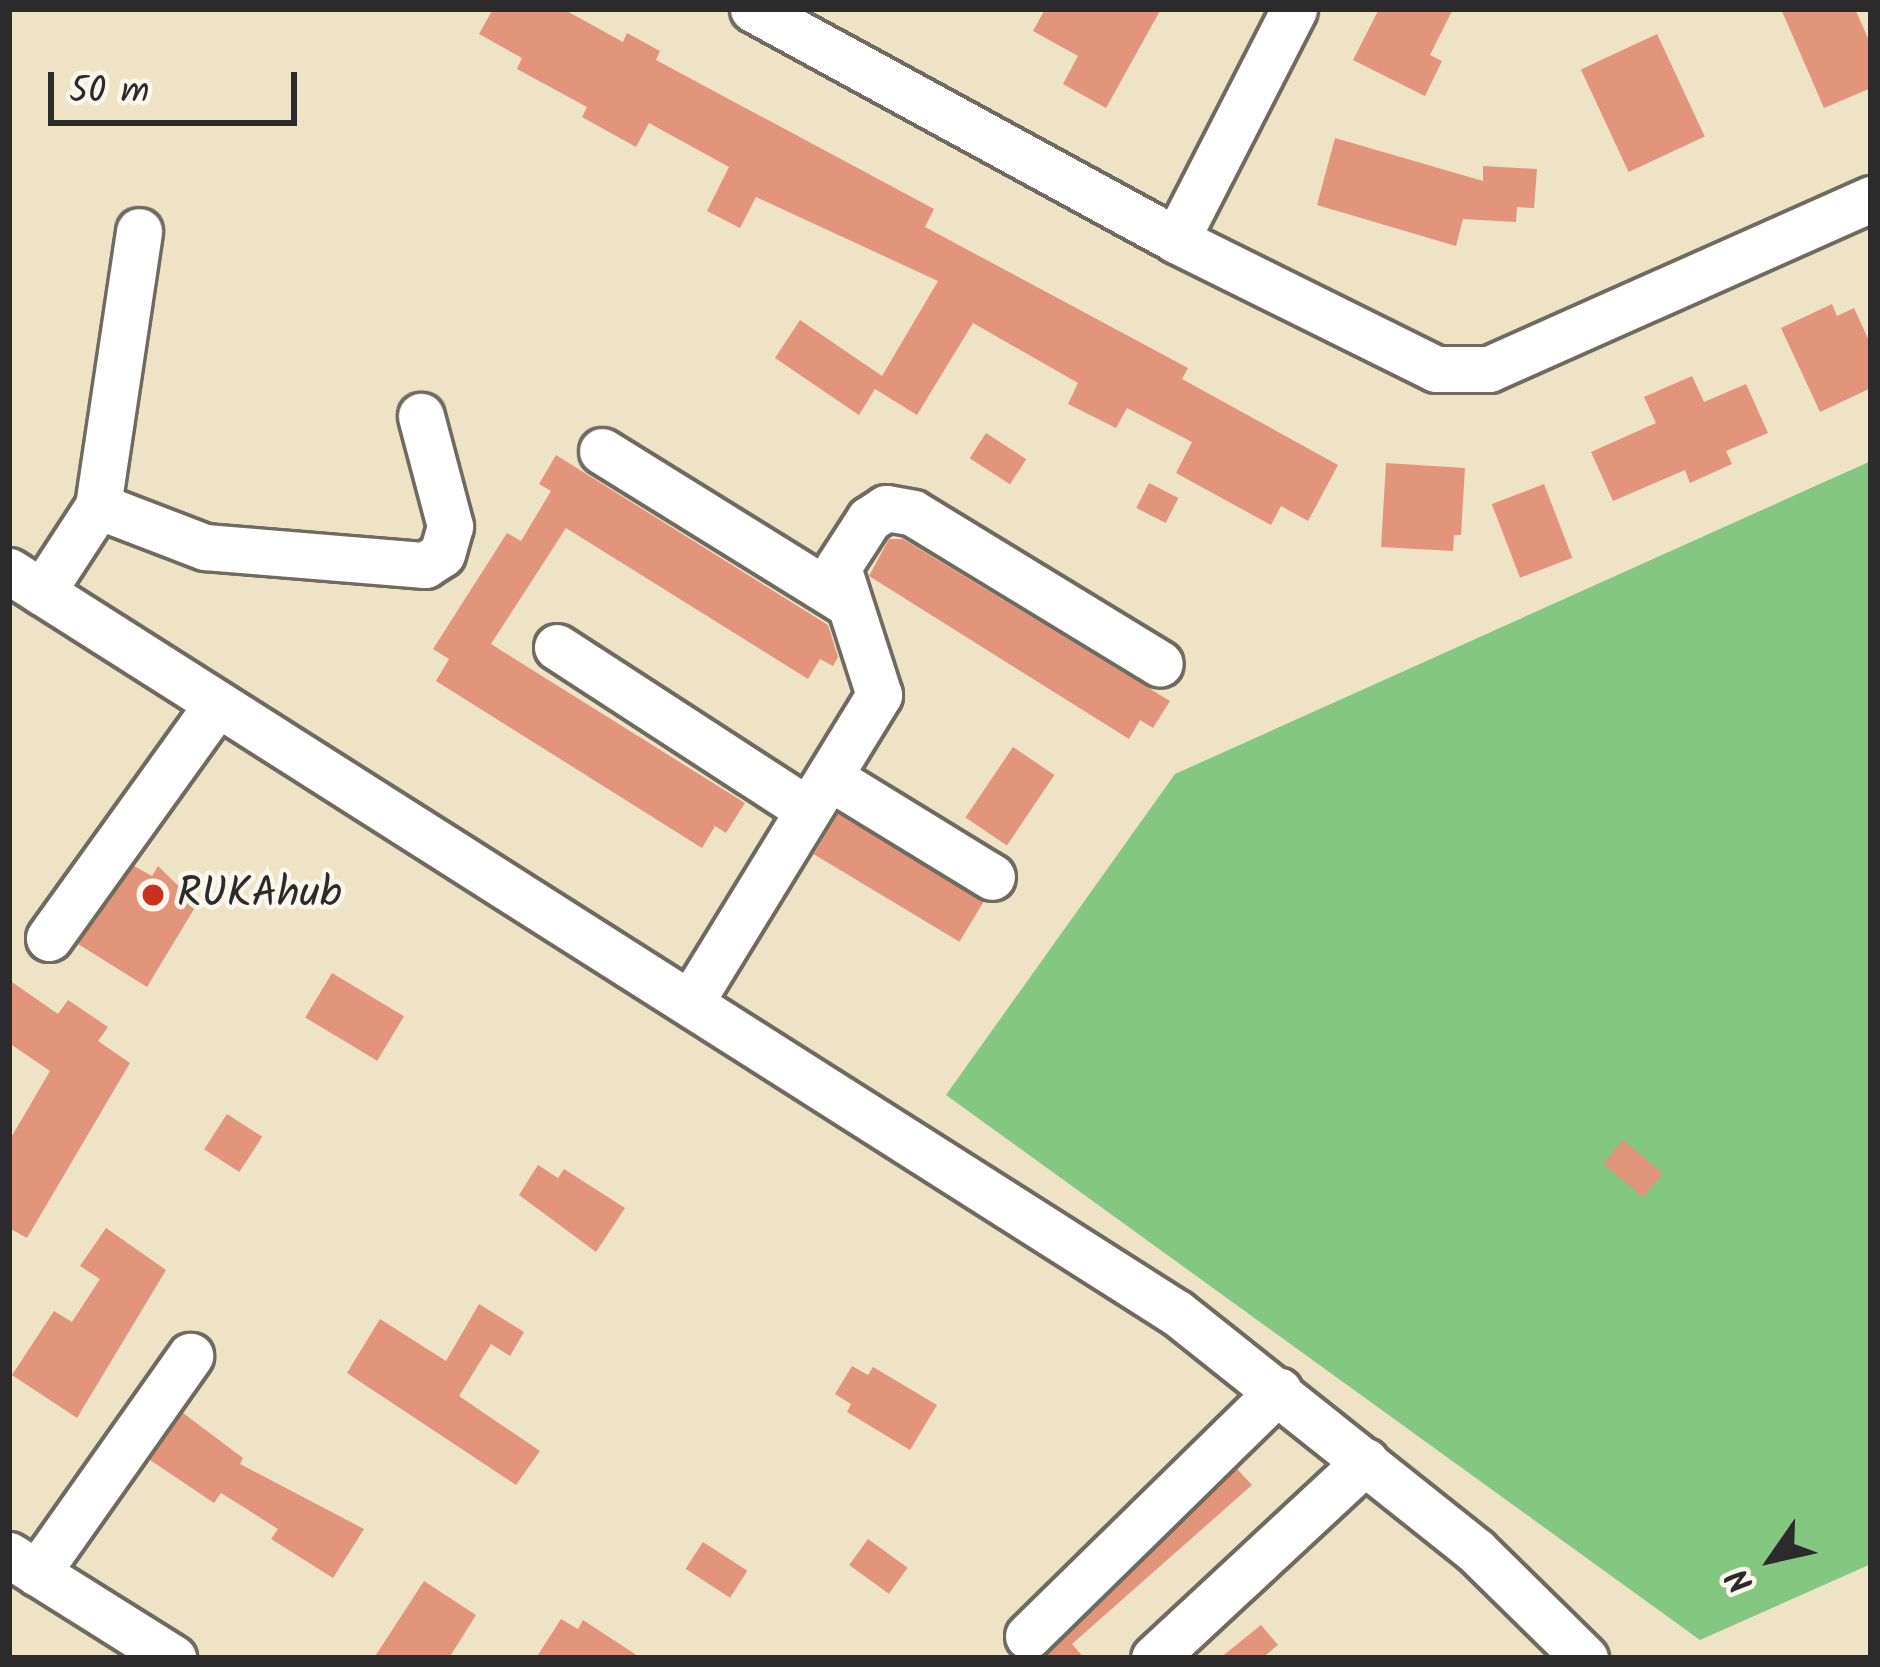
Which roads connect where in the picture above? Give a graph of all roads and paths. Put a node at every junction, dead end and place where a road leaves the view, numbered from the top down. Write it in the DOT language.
graph roads {
  1 [pos="753,9"];
  2 [pos="1294,9"];
  3 [pos="1871,199"];
  4 [pos="139,231"];
  5 [pos="1176,240"];
  6 [pos="422,416"];
  7 [pos="602,451"];
  8 [pos="98,506"];
  9 [pos="26,581"];
  10 [pos="844,601"];
  11 [pos="556,647"];
  12 [pos="1160,664"];
  13 [pos="216,706"];
  14 [pos="819,794"];
  15 [pos="992,877"];
  16 [pos="49,938"];
  17 [pos="692,1000"];
  18 [pos="190,1356"];
  19 [pos="1279,1390"];
  20 [pos="1366,1461"];
  21 [pos="23,1564"];
  22 [pos="1028,1636"];
  23 [pos="1576,1656"];
  24 [pos="173,1658"];
  25 [pos="1154,1658"];
  1 -- 5 [label="street"];
  2 -- 5 [label="street"];
  3 -- 5 [label="street"];
  4 -- 8 [label="street"];
  6 -- 8 [label="street"];
  7 -- 10 [label="street"];
  8 -- 9 [label="street"];
  9 -- 13 [label="street"];
  10 -- 12 [label="street"];
  10 -- 14 [label="street"];
  11 -- 14 [label="street"];
  13 -- 16 [label="street"];
  13 -- 17 [label="street"];
  14 -- 15 [label="street"];
  14 -- 17 [label="street"];
  17 -- 19 [label="street"];
  18 -- 21 [label="street"];
  19 -- 20 [label="street"];
  19 -- 22 [label="street"];
  20 -- 23 [label="street"];
  20 -- 25 [label="street"];
  21 -- 24 [label="street"];
}
